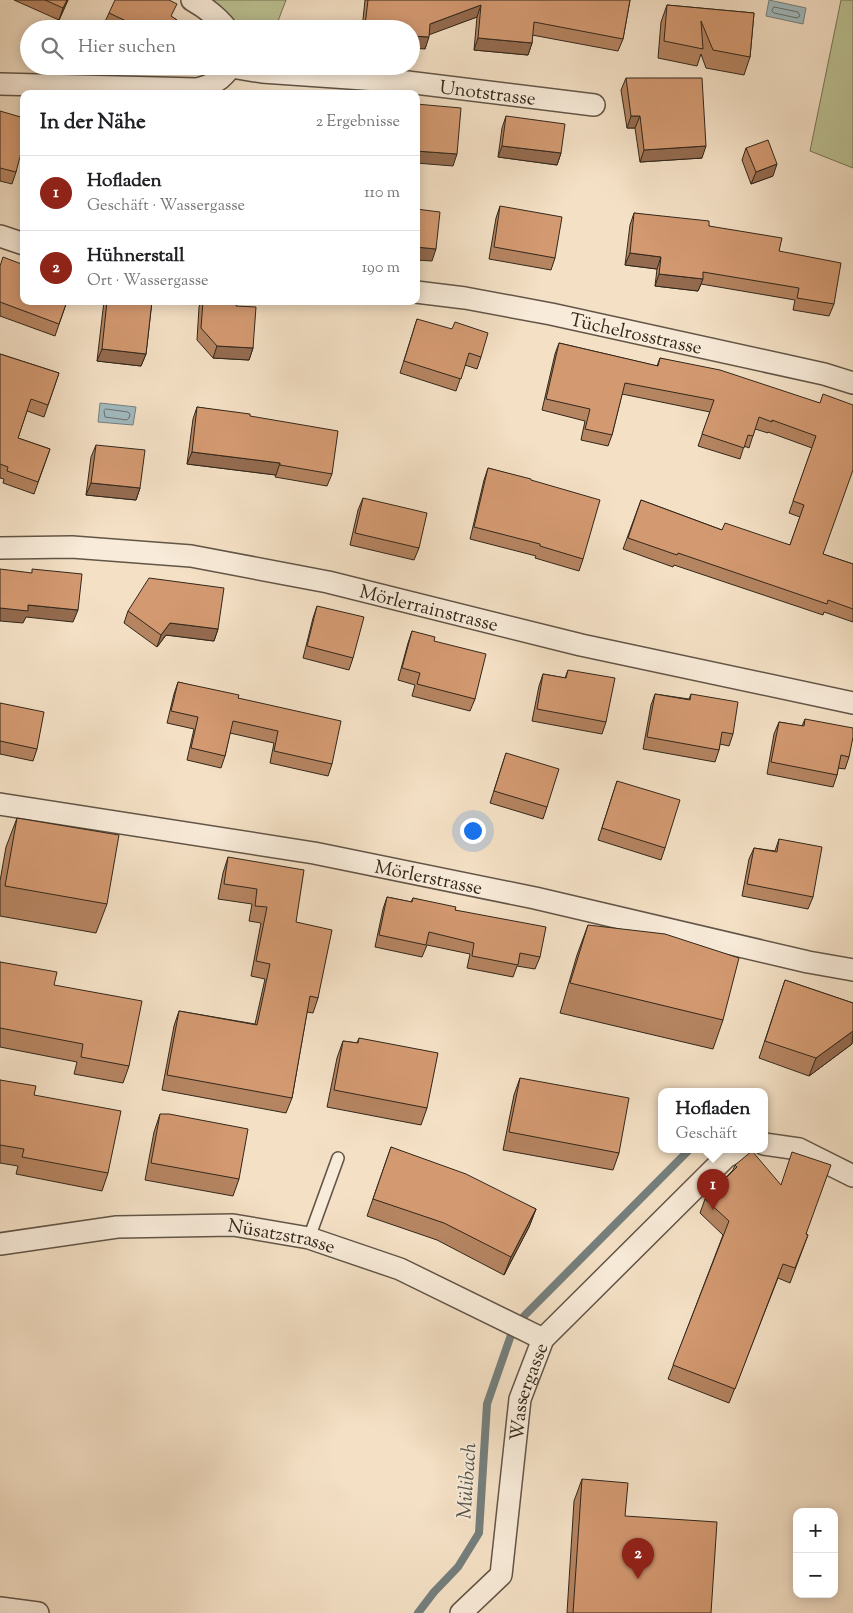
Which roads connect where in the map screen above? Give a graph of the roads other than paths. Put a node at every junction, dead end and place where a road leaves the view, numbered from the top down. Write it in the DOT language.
graph roads {
  1 [pos="192,0"];
  2 [pos="220,20"];
  3 [pos="225,75"];
  4 [pos="305,75"];
  5 [pos="0,84"];
  6 [pos="594,104"];
  7 [pos="0,236"];
  8 [pos="20,243"];
  9 [pos="420,292"];
  10 [pos="853,383"];
  11 [pos="0,548"];
  12 [pos="853,703"];
  13 [pos="0,804"];
  14 [pos="853,970"];
  15 [pos="768,1145"];
  16 [pos="734,1153"];
  17 [pos="338,1158"];
  18 [pos="853,1176"];
  19 [pos="309,1238"];
  20 [pos="0,1244"];
  21 [pos="543,1339"];
  22 [pos="0,1608"];
  23 [pos="38,1613"];
  24 [pos="461,1613"];
  1 -- 2 [label="street"];
  3 -- 5 [label="street"];
  4 -- 6 [label="street, Unotstrasse"];
  7 -- 8 [label="street"];
  9 -- 10 [label="street, Tüchelrosstrasse"];
  11 -- 12 [label="street, Mörlerrainstrasse"];
  13 -- 14 [label="street, Mörlerstrasse"];
  15 -- 18 [label="street"];
  16 -- 21 [label="street, Wassergasse"];
  17 -- 19 [label="lane"];
  19 -- 20 [label="street, Nüsatzstrasse"];
  19 -- 21 [label="street, Nüsatzstrasse"];
  21 -- 24 [label="street, Wassergasse"];
  22 -- 23 [label="street"];
}
